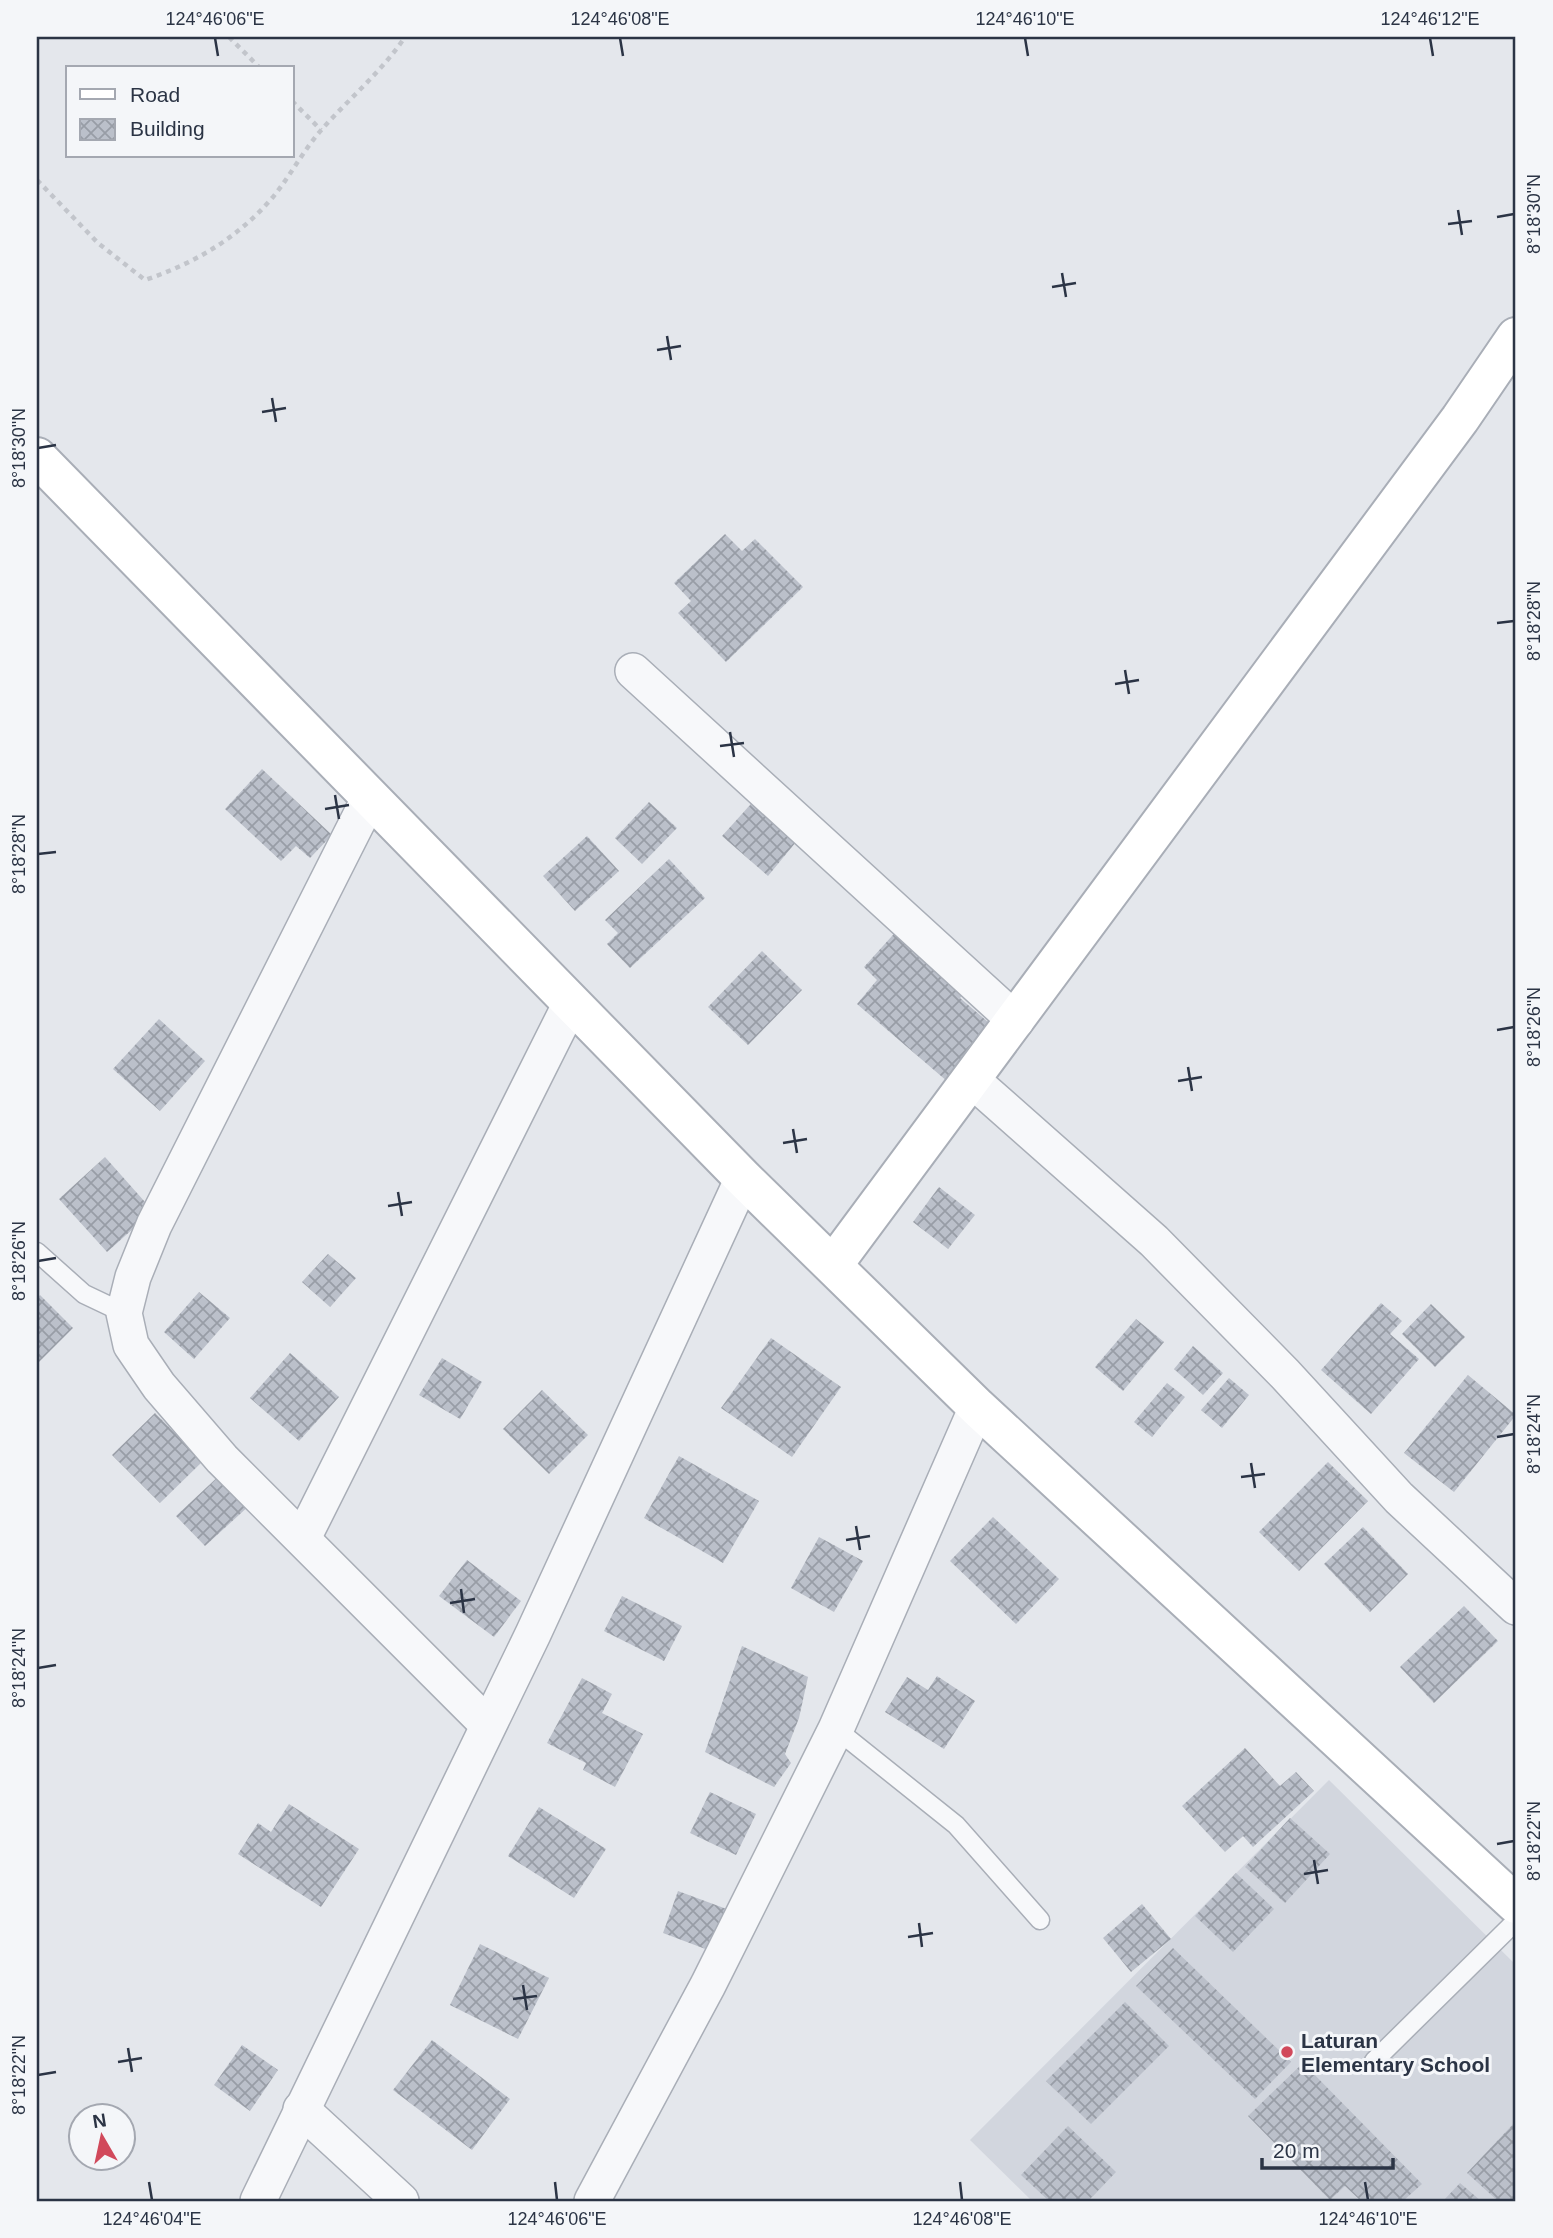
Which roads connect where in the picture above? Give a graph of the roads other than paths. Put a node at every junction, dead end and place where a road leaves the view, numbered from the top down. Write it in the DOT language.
graph roads {
  1 [pos="1516,337"];
  2 [pos="37,457"];
  3 [pos="633,671"];
  4 [pos="369,799"];
  5 [pos="571,1003"];
  6 [pos="1016,1021"];
  7 [pos="972,1080"];
  8 [pos="743,1178"];
  9 [pos="37,1252"];
  10 [pos="833,1265"];
  11 [pos="124,1313"];
  12 [pos="977,1407"];
  13 [pos="303,1538"];
  14 [pos="1516,1607"];
  15 [pos="488,1725"];
  16 [pos="836,1730"];
  17 [pos="1516,1904"];
  18 [pos="1040,1920"];
  19 [pos="1516,1921"];
  20 [pos="1374,2061"];
  21 [pos="301,2109"];
  22 [pos="258,2201"];
  23 [pos="401,2201"];
  24 [pos="593,2201"];
  1 -- 6 [label="street"];
  2 -- 4 [label="street"];
  3 -- 6 [label="street"];
  4 -- 5 [label="street"];
  4 -- 11 [label="street"];
  5 -- 8 [label="street"];
  5 -- 13 [label="street"];
  6 -- 7 [label="street"];
  7 -- 10 [label="street"];
  7 -- 14 [label="street"];
  8 -- 10 [label="street"];
  8 -- 15 [label="street"];
  9 -- 11 [label="lane"];
  10 -- 12 [label="street"];
  11 -- 13 [label="street"];
  12 -- 16 [label="street"];
  12 -- 17 [label="street"];
  13 -- 15 [label="street"];
  15 -- 21 [label="street"];
  16 -- 18 [label="lane"];
  16 -- 24 [label="street"];
  19 -- 20 [label="lane"];
  21 -- 22 [label="street"];
  21 -- 23 [label="street"];
}
